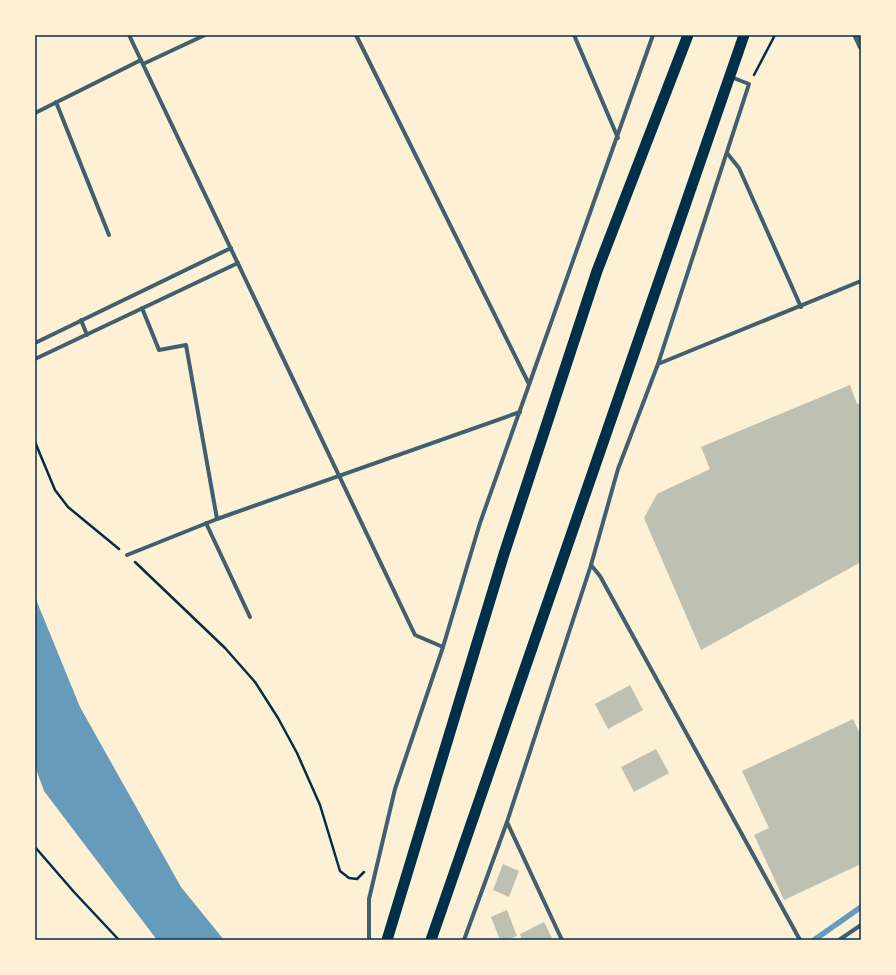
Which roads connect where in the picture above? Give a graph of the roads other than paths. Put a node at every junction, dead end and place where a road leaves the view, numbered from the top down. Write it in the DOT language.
graph roads {
  1 [pos="129,35"];
  2 [pos="205,35"];
  3 [pos="356,35"];
  4 [pos="574,35"];
  5 [pos="653,35"];
  6 [pos="688,35"];
  7 [pos="744,35"];
  8 [pos="856,35"];
  9 [pos="861,46"];
  10 [pos="142,62"];
  11 [pos="730,76"];
  12 [pos="56,102"];
  13 [pos="35,113"];
  14 [pos="618,138"];
  15 [pos="727,153"];
  16 [pos="109,236"];
  17 [pos="231,248"];
  18 [pos="238,263"];
  19 [pos="861,281"];
  20 [pos="801,307"];
  21 [pos="142,308"];
  22 [pos="81,320"];
  23 [pos="86,335"];
  24 [pos="35,343"];
  25 [pos="35,359"];
  26 [pos="658,364"];
  27 [pos="529,384"];
  28 [pos="520,412"];
  29 [pos="341,477"];
  30 [pos="217,519"];
  31 [pos="206,523"];
  32 [pos="127,555"];
  33 [pos="591,565"];
  34 [pos="250,617"];
  35 [pos="443,647"];
  36 [pos="507,822"];
  37 [pos="861,925"];
  38 [pos="369,940"];
  39 [pos="386,940"];
  40 [pos="431,940"];
  41 [pos="464,940"];
  42 [pos="562,940"];
  43 [pos="800,940"];
  44 [pos="839,940"];
  1 -- 10 [label="street"];
  2 -- 10 [label="street"];
  3 -- 27 [label="street"];
  4 -- 14 [label="street"];
  5 -- 14 [label="street"];
  6 -- 39 [label="highway"];
  7 -- 11 [label="highway"];
  8 -- 9 [label="street"];
  10 -- 12 [label="street"];
  10 -- 17 [label="street"];
  11 -- 15 [label="street"];
  11 -- 40 [label="highway"];
  12 -- 13 [label="street"];
  12 -- 16 [label="street"];
  14 -- 27 [label="street"];
  15 -- 20 [label="street"];
  15 -- 26 [label="street"];
  17 -- 18 [label="street"];
  17 -- 22 [label="street"];
  18 -- 21 [label="street"];
  18 -- 29 [label="street"];
  19 -- 20 [label="street"];
  20 -- 26 [label="street"];
  21 -- 23 [label="street"];
  21 -- 30 [label="street"];
  22 -- 23 [label="street"];
  22 -- 24 [label="street"];
  23 -- 25 [label="street"];
  26 -- 33 [label="street"];
  27 -- 28 [label="street"];
  28 -- 29 [label="street"];
  28 -- 35 [label="street"];
  29 -- 30 [label="street"];
  29 -- 35 [label="street"];
  30 -- 31 [label="street"];
  31 -- 32 [label="street"];
  31 -- 34 [label="street"];
  33 -- 36 [label="street"];
  33 -- 43 [label="street"];
  35 -- 38 [label="street"];
  36 -- 41 [label="street"];
  36 -- 42 [label="street"];
  37 -- 44 [label="street"];
}
